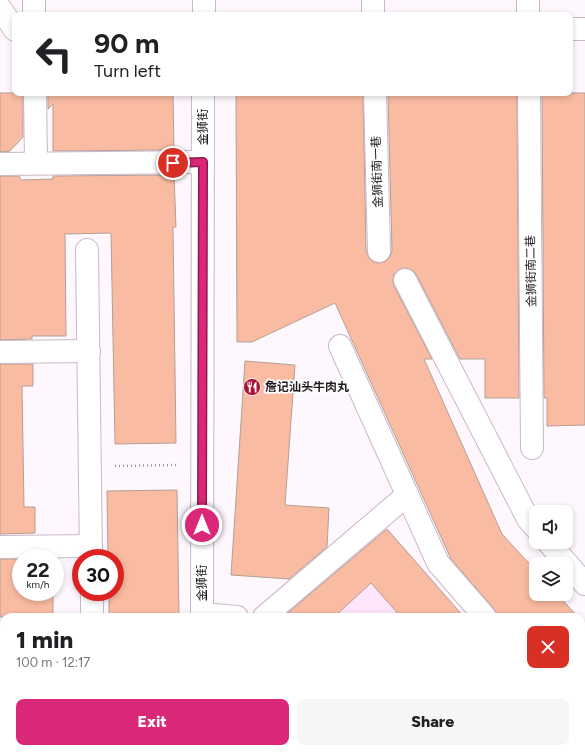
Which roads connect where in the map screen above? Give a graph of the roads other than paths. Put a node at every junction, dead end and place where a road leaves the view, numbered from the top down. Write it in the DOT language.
graph roads {
  1 [pos="34,0"];
  2 [pos="204,0"];
  3 [pos="373,0"];
  4 [pos="528,0"];
  5 [pos="0,8"];
  6 [pos="34,12"];
  7 [pos="204,12"];
  8 [pos="373,12"];
  9 [pos="528,12"];
  10 [pos="12,26"];
  11 [pos="573,29"];
  12 [pos="585,29"];
  13 [pos="35,96"];
  14 [pos="204,96"];
  15 [pos="375,96"];
  16 [pos="529,96"];
  17 [pos="203,162"];
  18 [pos="36,163"];
  19 [pos="0,164"];
  20 [pos="87,250"];
  21 [pos="379,251"];
  22 [pos="405,280"];
  23 [pos="340,346"];
  24 [pos="88,351"];
  25 [pos="0,352"];
  26 [pos="532,448"];
  27 [pos="407,495"];
  28 [pos="529,520"];
  29 [pos="0,547"];
  30 [pos="91,549"];
  31 [pos="554,549"];
  32 [pos="72,551"];
  33 [pos="585,584"];
  34 [pos="92,601"];
  35 [pos="92,613"];
  36 [pos="202,613"];
  37 [pos="269,613"];
  38 [pos="482,613"];
  1 -- 6 [label="street"];
  2 -- 7 [label="street"];
  3 -- 8 [label="street"];
  4 -- 9 [label="street"];
  5 -- 10 [label="street"];
  11 -- 12 [label="street"];
  13 -- 18 [label="street"];
  14 -- 17 [label="street, 金狮街"];
  15 -- 21 [label="street, 金狮街南一巷"];
  16 -- 26 [label="street, 金狮街南二巷"];
  17 -- 18 [label="street"];
  17 -- 36 [label="street, 金狮街"];
  18 -- 19 [label="street"];
  20 -- 24 [label="street"];
  22 -- 28 [label="street"];
  23 -- 27 [label="street"];
  24 -- 25 [label="street"];
  24 -- 30 [label="street"];
  27 -- 37 [label="street"];
  27 -- 38 [label="street"];
  29 -- 32 [label="street"];
  31 -- 33 [label="street"];
  34 -- 35 [label="street"];
}
